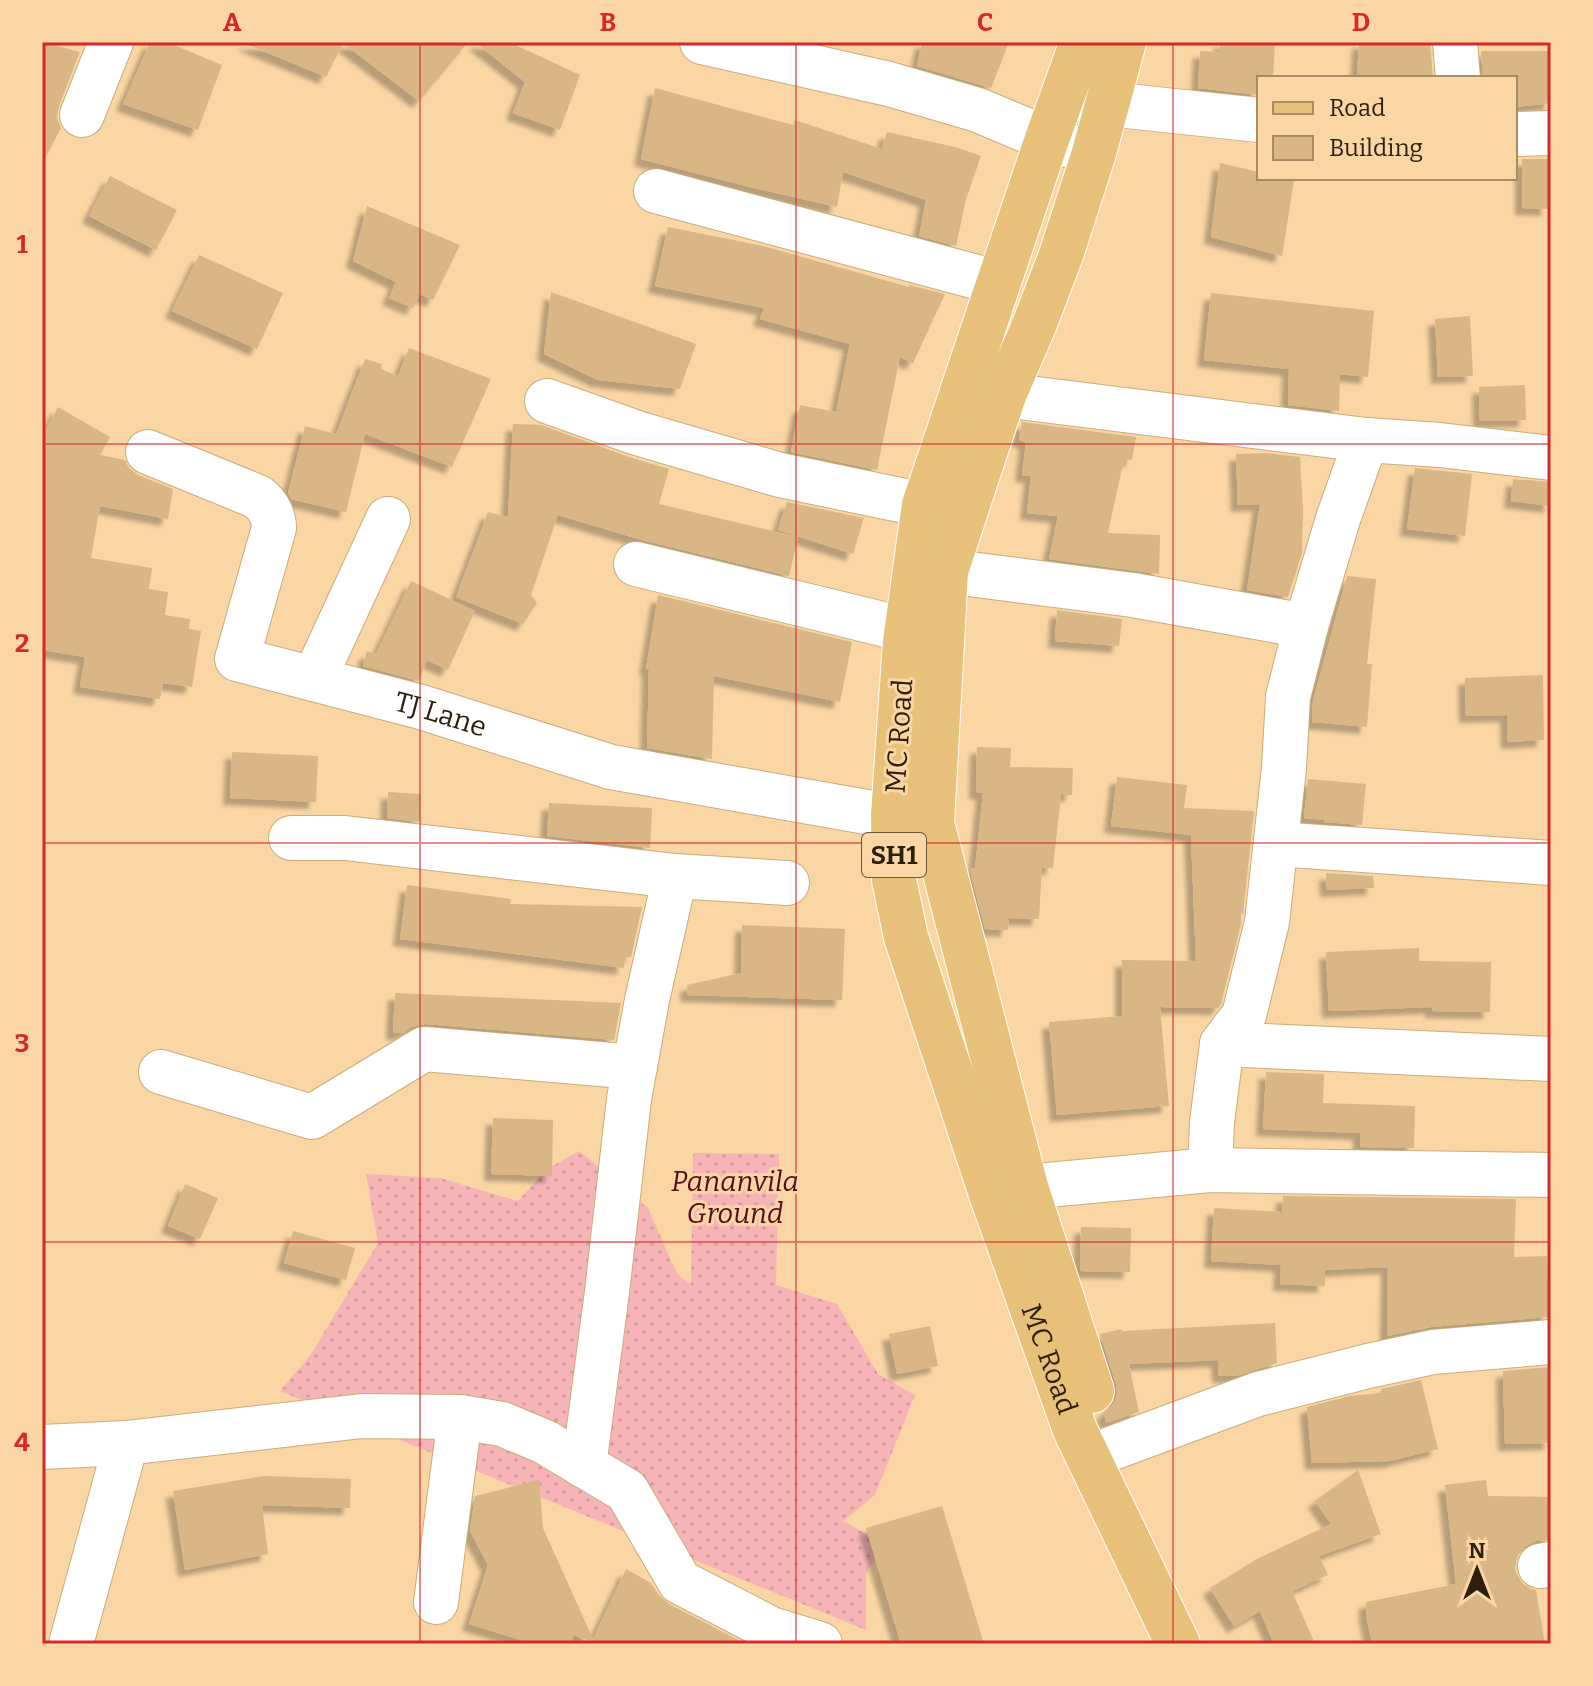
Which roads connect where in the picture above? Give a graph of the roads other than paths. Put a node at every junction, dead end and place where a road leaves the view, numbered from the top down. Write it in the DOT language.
graph roads {
  1 [pos="111,42"];
  2 [pos="702,42"];
  3 [pos="1082,42"];
  4 [pos="1124,42"];
  5 [pos="1455,42"];
  6 [pos="1458,76"];
  7 [pos="1063,96"];
  8 [pos="1108,104"];
  9 [pos="82,115"];
  10 [pos="1257,120"];
  11 [pos="1551,133"];
  12 [pos="1517,134"];
  13 [pos="1047,139"];
  14 [pos="1094,153"];
  15 [pos="656,191"];
  16 [pos="999,283"];
  17 [pos="1004,395"];
  18 [pos="547,401"];
  19 [pos="1366,440"];
  20 [pos="148,452"];
  21 [pos="1551,458"];
  22 [pos="924,505"];
  23 [pos="388,519"];
  24 [pos="636,564"];
  25 [pos="946,571"];
  26 [pos="1306,626"];
  27 [pos="907,630"];
  28 [pos="314,679"];
  29 [pos="912,820"];
  30 [pos="291,838"];
  31 [pos="1276,844"];
  32 [pos="1551,863"];
  33 [pos="675,876"];
  34 [pos="787,883"];
  35 [pos="1222,1044"];
  36 [pos="1551,1059"];
  37 [pos="635,1067"];
  38 [pos="161,1072"];
  39 [pos="1210,1170"];
  40 [pos="1551,1175"];
  41 [pos="1026,1187"];
  42 [pos="1551,1342"];
  43 [pos="460,1417"];
  44 [pos="126,1443"];
  45 [pos="42,1447"];
  46 [pos="1110,1449"];
  47 [pos="584,1466"];
  48 [pos="436,1602"];
  49 [pos="804,1642"];
  50 [pos="71,1644"];
  51 [pos="1178,1644"];
  52 [pos="1210,1644"];
  1 -- 9 [label="street"];
  2 -- 13 [label="street"];
  3 -- 7 [label="main road, MC Road / SH1"];
  4 -- 8 [label="main road, MC Road / SH1"];
  5 -- 6 [label="street"];
  7 -- 8 [label="street"];
  7 -- 13 [label="main road, MC Road / SH1"];
  8 -- 10 [label="street"];
  8 -- 14 [label="main road, MC Road / SH1"];
  11 -- 12 [label="street"];
  13 -- 14 [label="street"];
  13 -- 16 [label="main road, MC Road / SH1"];
  14 -- 17 [label="main road, MC Road / SH1"];
  15 -- 16 [label="street"];
  16 -- 22 [label="main road, MC Road / SH1"];
  17 -- 19 [label="street"];
  17 -- 25 [label="main road, MC Road / SH1"];
  18 -- 22 [label="street"];
  19 -- 21 [label="street"];
  19 -- 26 [label="street"];
  20 -- 28 [label="street, TJ Lane"];
  22 -- 27 [label="main road, MC Road / SH1"];
  23 -- 28 [label="street"];
  24 -- 27 [label="street"];
  25 -- 26 [label="street"];
  25 -- 29 [label="main road, MC Road / SH1"];
  26 -- 31 [label="street"];
  27 -- 29 [label="main road, MC Road / SH1"];
  28 -- 29 [label="street, TJ Lane"];
  29 -- 41 [label="main road, MC Road / SH1"];
  29 -- 51 [label="main road, MC Road / SH1"];
  30 -- 33 [label="street"];
  31 -- 32 [label="street"];
  31 -- 35 [label="street"];
  33 -- 34 [label="street"];
  33 -- 37 [label="street"];
  35 -- 36 [label="street"];
  35 -- 39 [label="street"];
  37 -- 38 [label="street"];
  37 -- 47 [label="street"];
  39 -- 40 [label="street"];
  39 -- 41 [label="street"];
  41 -- 46 [label="main road, MC Road / SH1"];
  42 -- 46 [label="street"];
  43 -- 44 [label="street"];
  43 -- 47 [label="street"];
  43 -- 48 [label="street"];
  44 -- 45 [label="street"];
  44 -- 50 [label="street"];
  46 -- 52 [label="main road, MC Road / SH1"];
  47 -- 49 [label="street"];
}
